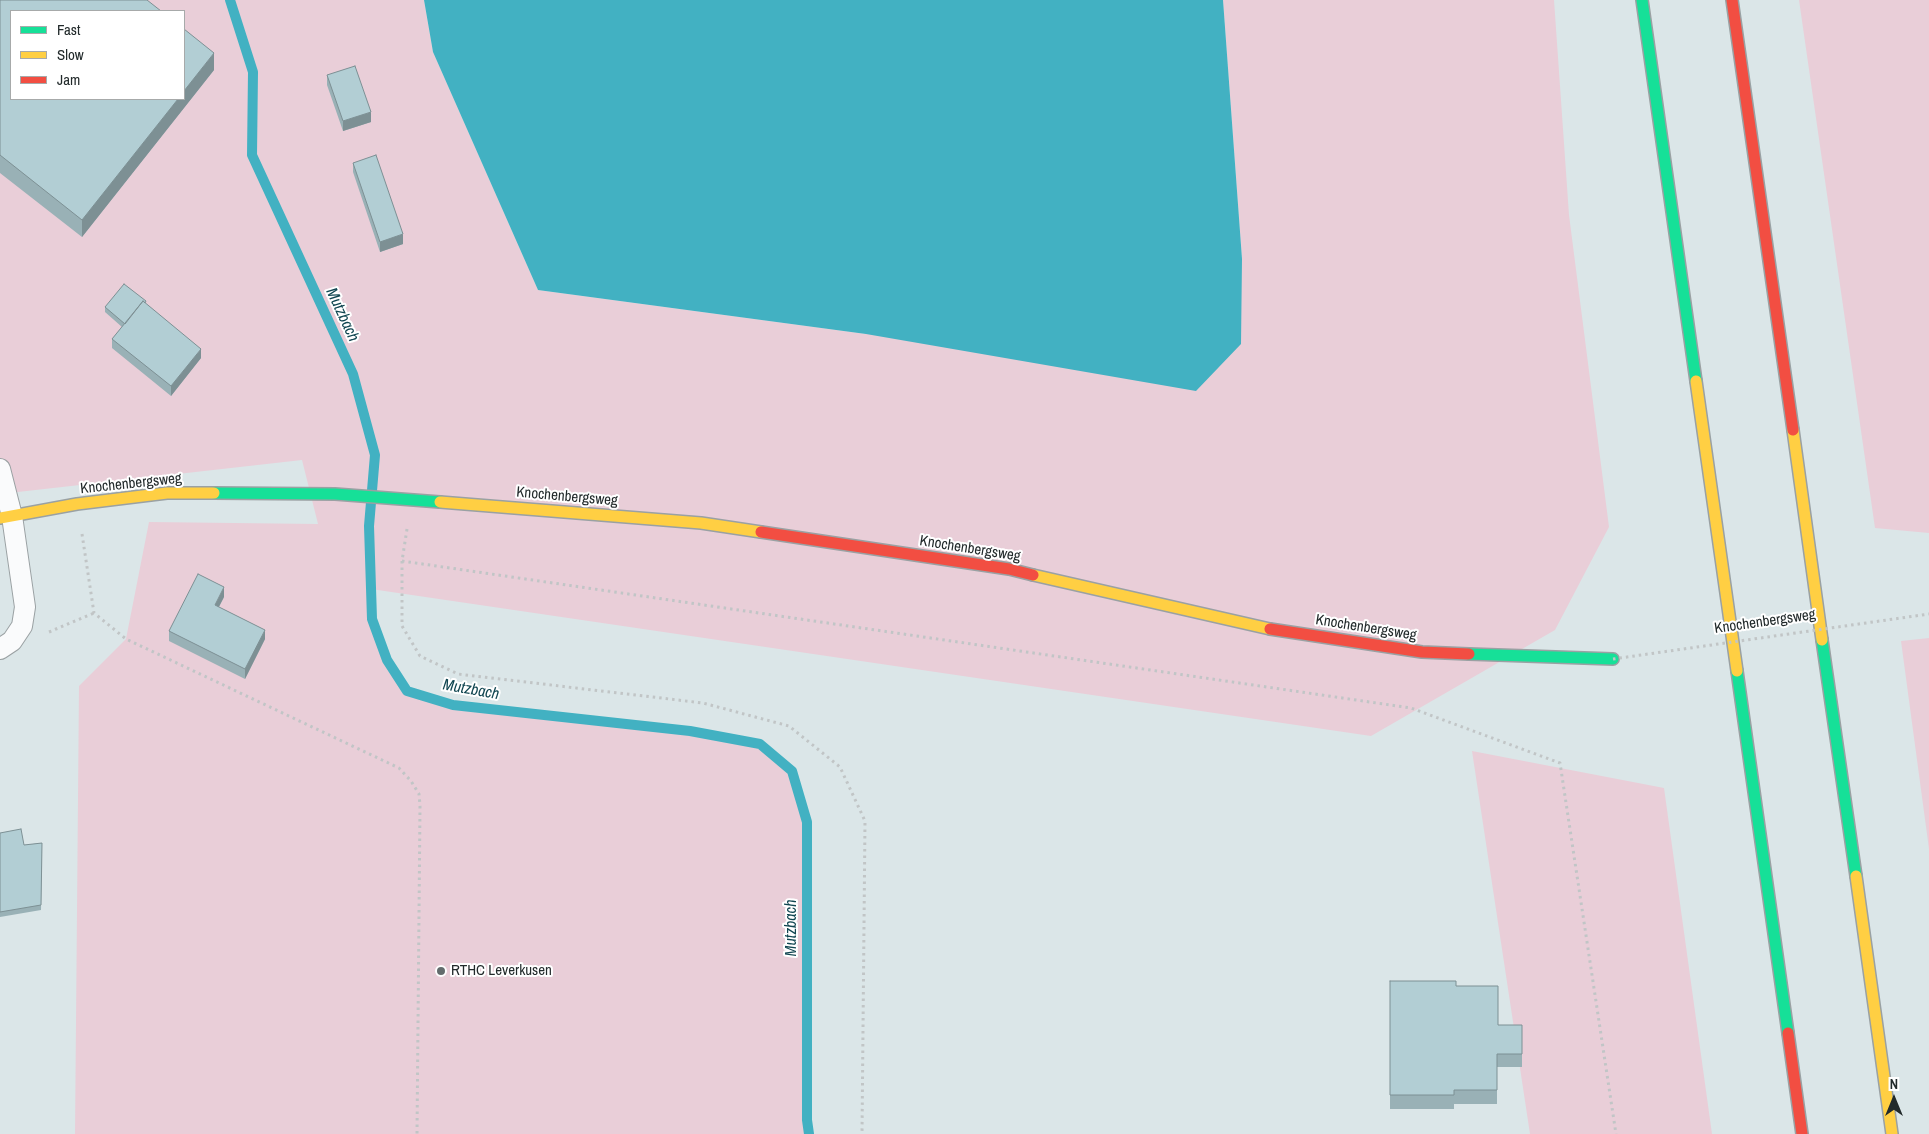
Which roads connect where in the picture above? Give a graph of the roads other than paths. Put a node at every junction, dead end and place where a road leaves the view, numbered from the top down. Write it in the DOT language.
graph roads {
  1 [pos="1642,0"];
  2 [pos="1732,0"];
  3 [pos="0,468"];
  4 [pos="6,517"];
  5 [pos="0,649"];
  6 [pos="1613,659"];
  7 [pos="1802,1134"];
  8 [pos="1892,1134"];
  1 -- 7 [label="main road"];
  2 -- 8 [label="main road"];
  3 -- 4 [label="lane"];
  4 -- 5 [label="lane"];
  4 -- 6 [label="main road, Knochenbergsweg"];
}
